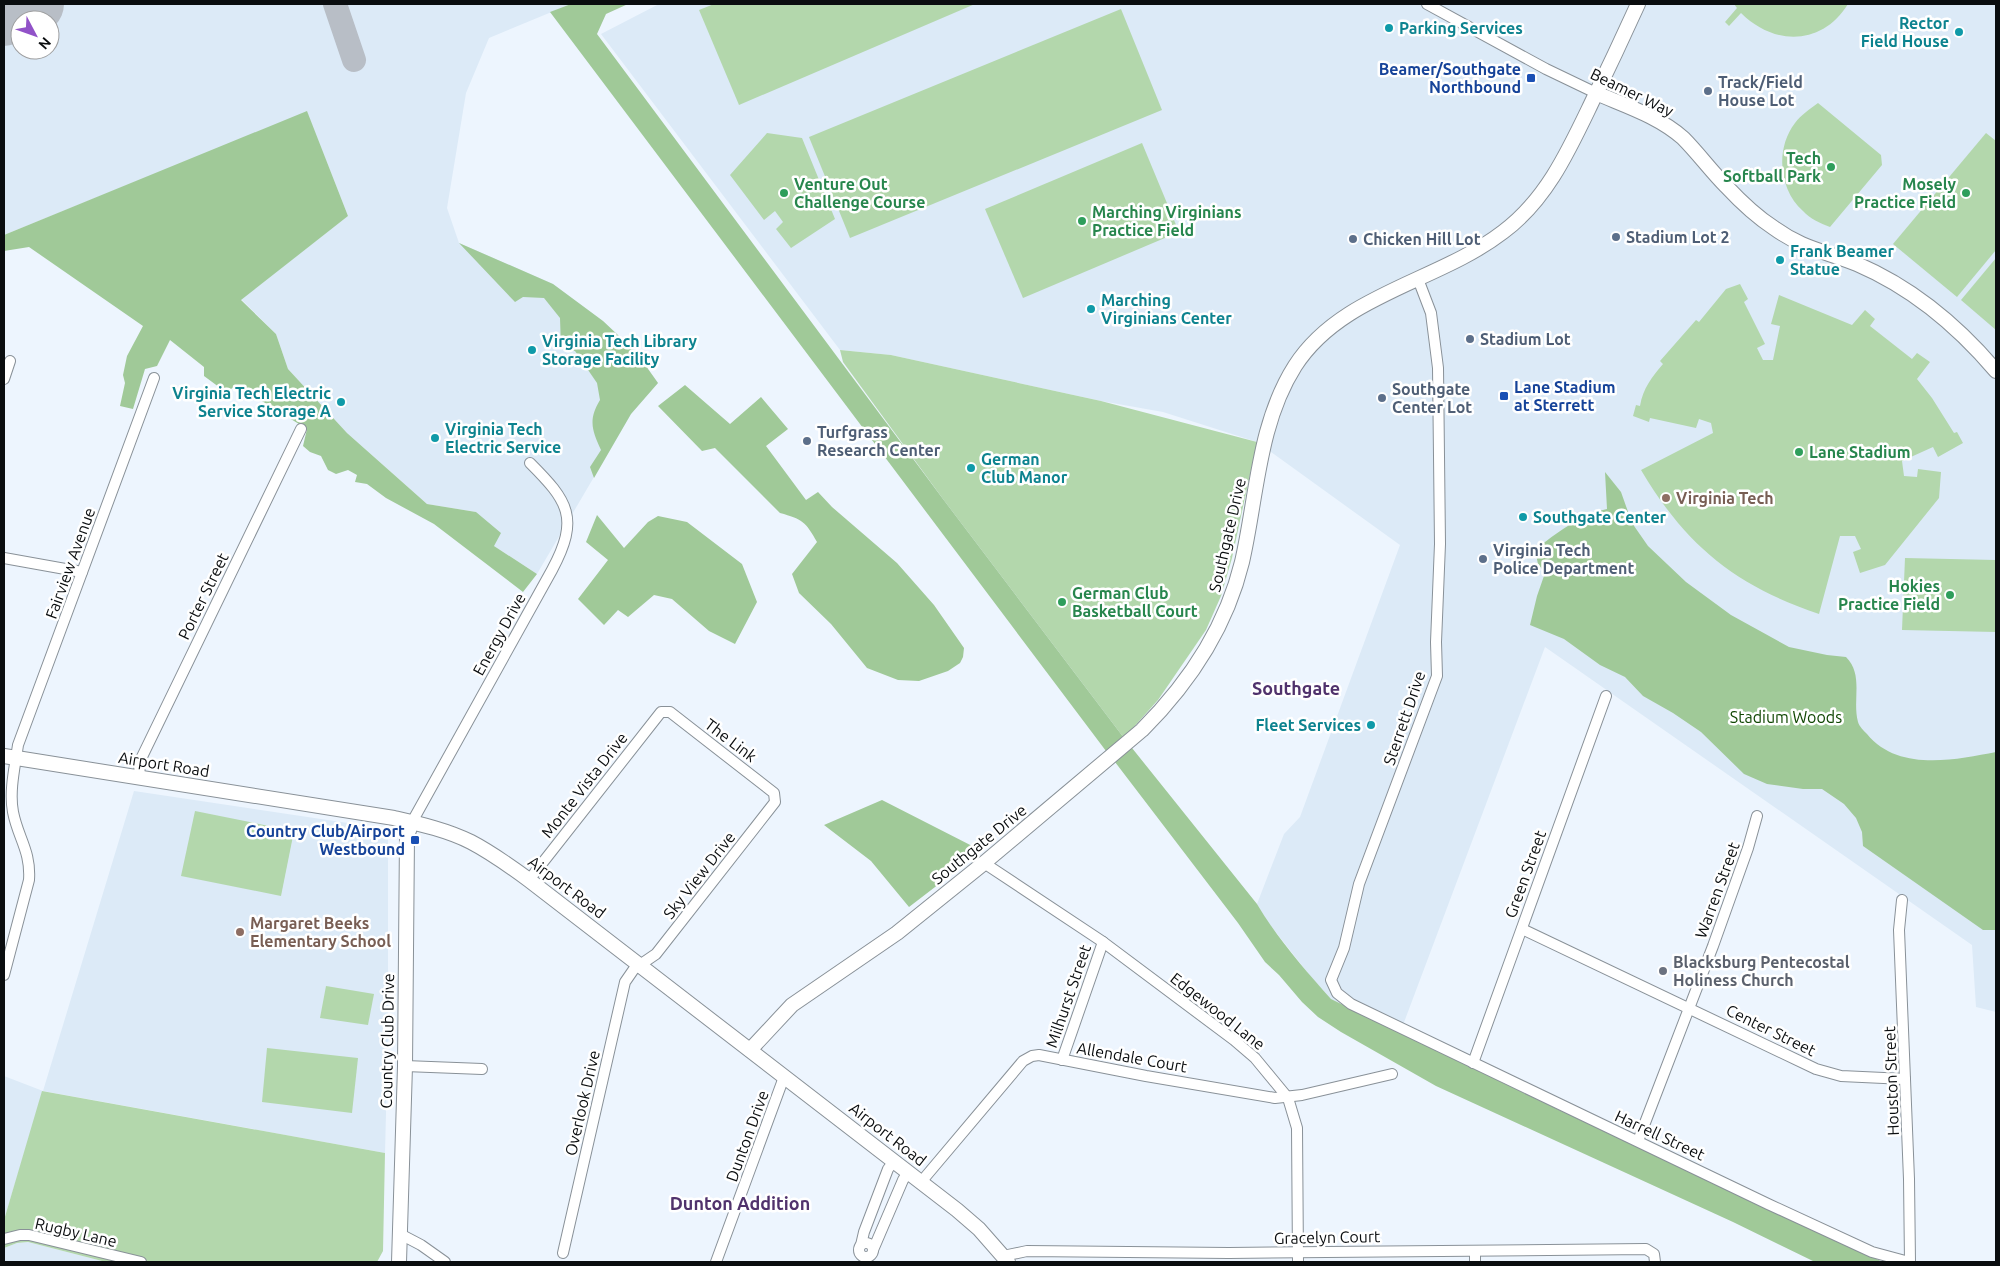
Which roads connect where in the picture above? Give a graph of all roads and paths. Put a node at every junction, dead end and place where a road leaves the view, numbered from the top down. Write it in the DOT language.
graph roads {
  1 [pos="1427,4"];
  2 [pos="1638,4"];
  3 [pos="1596,93"];
  4 [pos="1418,279"];
  5 [pos="10,361"];
  6 [pos="1996,371"];
  7 [pos="154,378"];
  8 [pos="4,379"];
  9 [pos="301,429"];
  10 [pos="530,463"];
  11 [pos="4,558"];
  12 [pos="82,572"];
  13 [pos="1606,696"];
  14 [pos="664,712"];
  15 [pos="10,757"];
  16 [pos="140,778"];
  17 [pos="776,797"];
  18 [pos="1757,816"];
  19 [pos="412,822"];
  20 [pos="984,863"];
  21 [pos="529,880"];
  22 [pos="1902,900"];
  23 [pos="1522,929"];
  24 [pos="1103,942"];
  25 [pos="640,966"];
  26 [pos="4,976"];
  27 [pos="1690,1008"];
  28 [pos="1402,1028"];
  29 [pos="750,1050"];
  30 [pos="1062,1060"];
  31 [pos="1473,1063"];
  32 [pos="405,1066"];
  33 [pos="482,1069"];
  34 [pos="1392,1074"];
  35 [pos="784,1077"];
  36 [pos="1905,1078"];
  37 [pos="1288,1098"];
  38 [pos="1638,1141"];
  39 [pos="894,1161"];
  40 [pos="908,1172"];
  41 [pos="921,1182"];
  42 [pos="400,1234"];
  43 [pos="4,1239"];
  44 [pos="1475,1251"];
  45 [pos="563,1253"];
  46 [pos="1298,1257"];
  47 [pos="1006,1259"];
  48 [pos="141,1262"];
  49 [pos="399,1262"];
  50 [pos="445,1262"];
  51 [pos="716,1262"];
  52 [pos="1475,1262"];
  53 [pos="1655,1262"];
  54 [pos="1909,1262"];
  1 -- 3 [label="street, Beamer Way"];
  2 -- 3 [label="street, Southgate Drive"];
  3 -- 4 [label="street, Southgate Drive"];
  3 -- 6 [label="street, Beamer Way"];
  4 -- 20 [label="street, Southgate Drive"];
  4 -- 28 [label="street, Sterrett Drive"];
  5 -- 8 [label="street"];
  7 -- 12 [label="street, Fairview Avenue"];
  9 -- 16 [label="street, Porter Street"];
  10 -- 19 [label="street, Energy Drive"];
  11 -- 12 [label="street"];
  12 -- 15 [label="street, Fairview Avenue"];
  13 -- 23 [label="street, Green Street"];
  14 -- 17 [label="street, The Link"];
  14 -- 21 [label="street, Monte Vista Drive"];
  15 -- 16 [label="street, Airport Road"];
  15 -- 26 [label="street, Fairview Avenue"];
  16 -- 19 [label="street, Airport Road"];
  17 -- 25 [label="street, Sky View Drive"];
  18 -- 27 [label="street, Warren Street"];
  19 -- 21 [label="street, Airport Road"];
  19 -- 32 [label="street, Country Club Drive"];
  20 -- 24 [label="street, Edgewood Lane"];
  20 -- 29 [label="street, Southgate Drive"];
  21 -- 25 [label="street, Airport Road"];
  22 -- 36 [label="street, Houston Street"];
  23 -- 27 [label="street, Center Street"];
  23 -- 31 [label="street, Green Street"];
  24 -- 30 [label="street, Milhurst Street"];
  24 -- 37 [label="street, Edgewood Lane"];
  25 -- 29 [label="street, Airport Road"];
  25 -- 45 [label="street, Overlook Drive"];
  27 -- 36 [label="street, Center Street"];
  27 -- 38 [label="street, Warren Street"];
  28 -- 31 [label="street, Harrell Street"];
  29 -- 35 [label="street, Airport Road"];
  30 -- 37 [label="street, Allendale Court"];
  30 -- 41 [label="street, Allendale Court"];
  31 -- 38 [label="street, Harrell Street"];
  32 -- 33 [label="street"];
  32 -- 42 [label="street, Country Club Drive"];
  34 -- 37 [label="street, Allendale Court"];
  35 -- 39 [label="street, Airport Road"];
  35 -- 51 [label="street, Dunton Drive"];
  36 -- 54 [label="street, Houston Street"];
  37 -- 46 [label="street, Edgewood Lane"];
  38 -- 54 [label="street, Harrell Street"];
  39 -- 40 [label="street, Airport Road"];
  39 -- 40 [label="street"];
  40 -- 41 [label="street, Airport Road"];
  41 -- 47 [label="street, Airport Road"];
  42 -- 49 [label="street, Country Club Drive"];
  42 -- 50 [label="street"];
  43 -- 48 [label="street, Rugby Lane"];
  44 -- 46 [label="street, Gracelyn Court"];
  44 -- 52 [label="street"];
  44 -- 53 [label="street, Gracelyn Court"];
  46 -- 47 [label="street, Gracelyn Court"];
}
